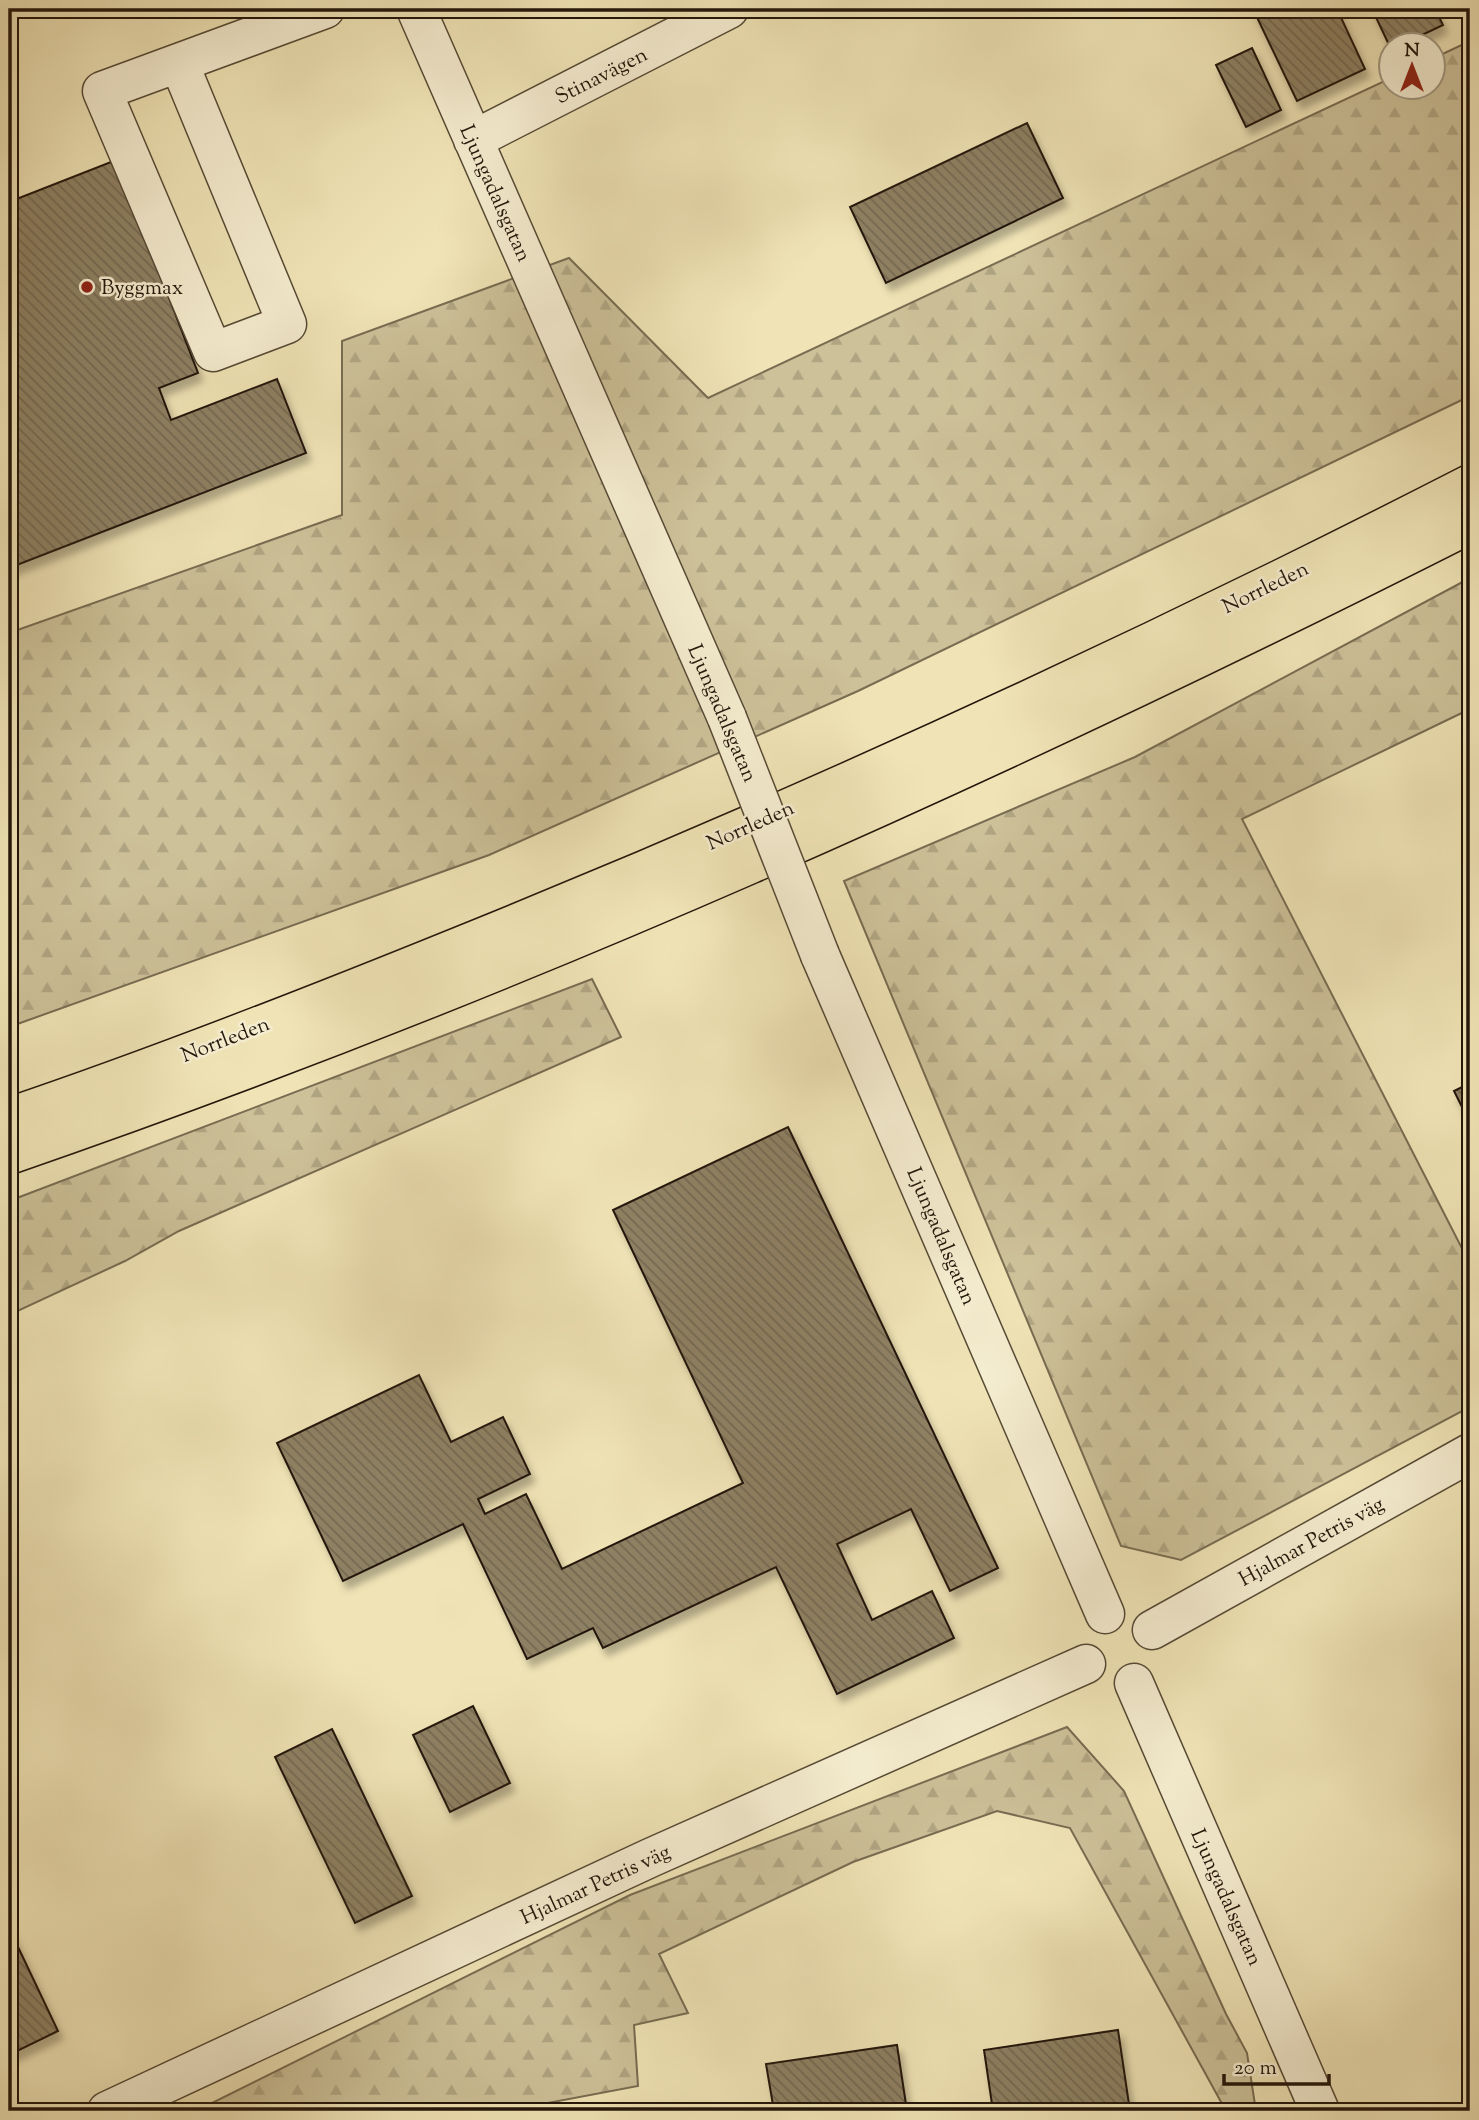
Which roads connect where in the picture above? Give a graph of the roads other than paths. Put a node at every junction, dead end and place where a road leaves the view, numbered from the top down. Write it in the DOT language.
graph roads {
  1 [pos="325,9"];
  2 [pos="416,9"];
  3 [pos="729,9"];
  4 [pos="179,63"];
  5 [pos="473,140"];
  6 [pos="1470,484"];
  7 [pos="1470,524"];
  8 [pos="9,1118"];
  9 [pos="9,1155"];
  10 [pos="1470,1453"];
  11 [pos="1105,1614"];
  12 [pos="1152,1630"];
  13 [pos="1086,1664"];
  14 [pos="1134,1683"];
  15 [pos="107,2111"];
  16 [pos="1320,2111"];
  1 -- 4 [label="street"];
  2 -- 5 [label="street, Ljungadalsgatan"];
  3 -- 5 [label="street, Stinavägen"];
  4 -- 4 [label="street"];
  5 -- 11 [label="street, Ljungadalsgatan, bridge"];
  6 -- 8 [label="highway, Norrleden"];
  7 -- 9 [label="highway, Norrleden"];
  10 -- 12 [label="street, Hjalmar Petris väg"];
  11 -- 12 [label="street"];
  11 -- 13 [label="street"];
  12 -- 14 [label="street"];
  13 -- 14 [label="street"];
  13 -- 15 [label="street, Hjalmar Petris väg"];
  14 -- 16 [label="street, Ljungadalsgatan"];
}
